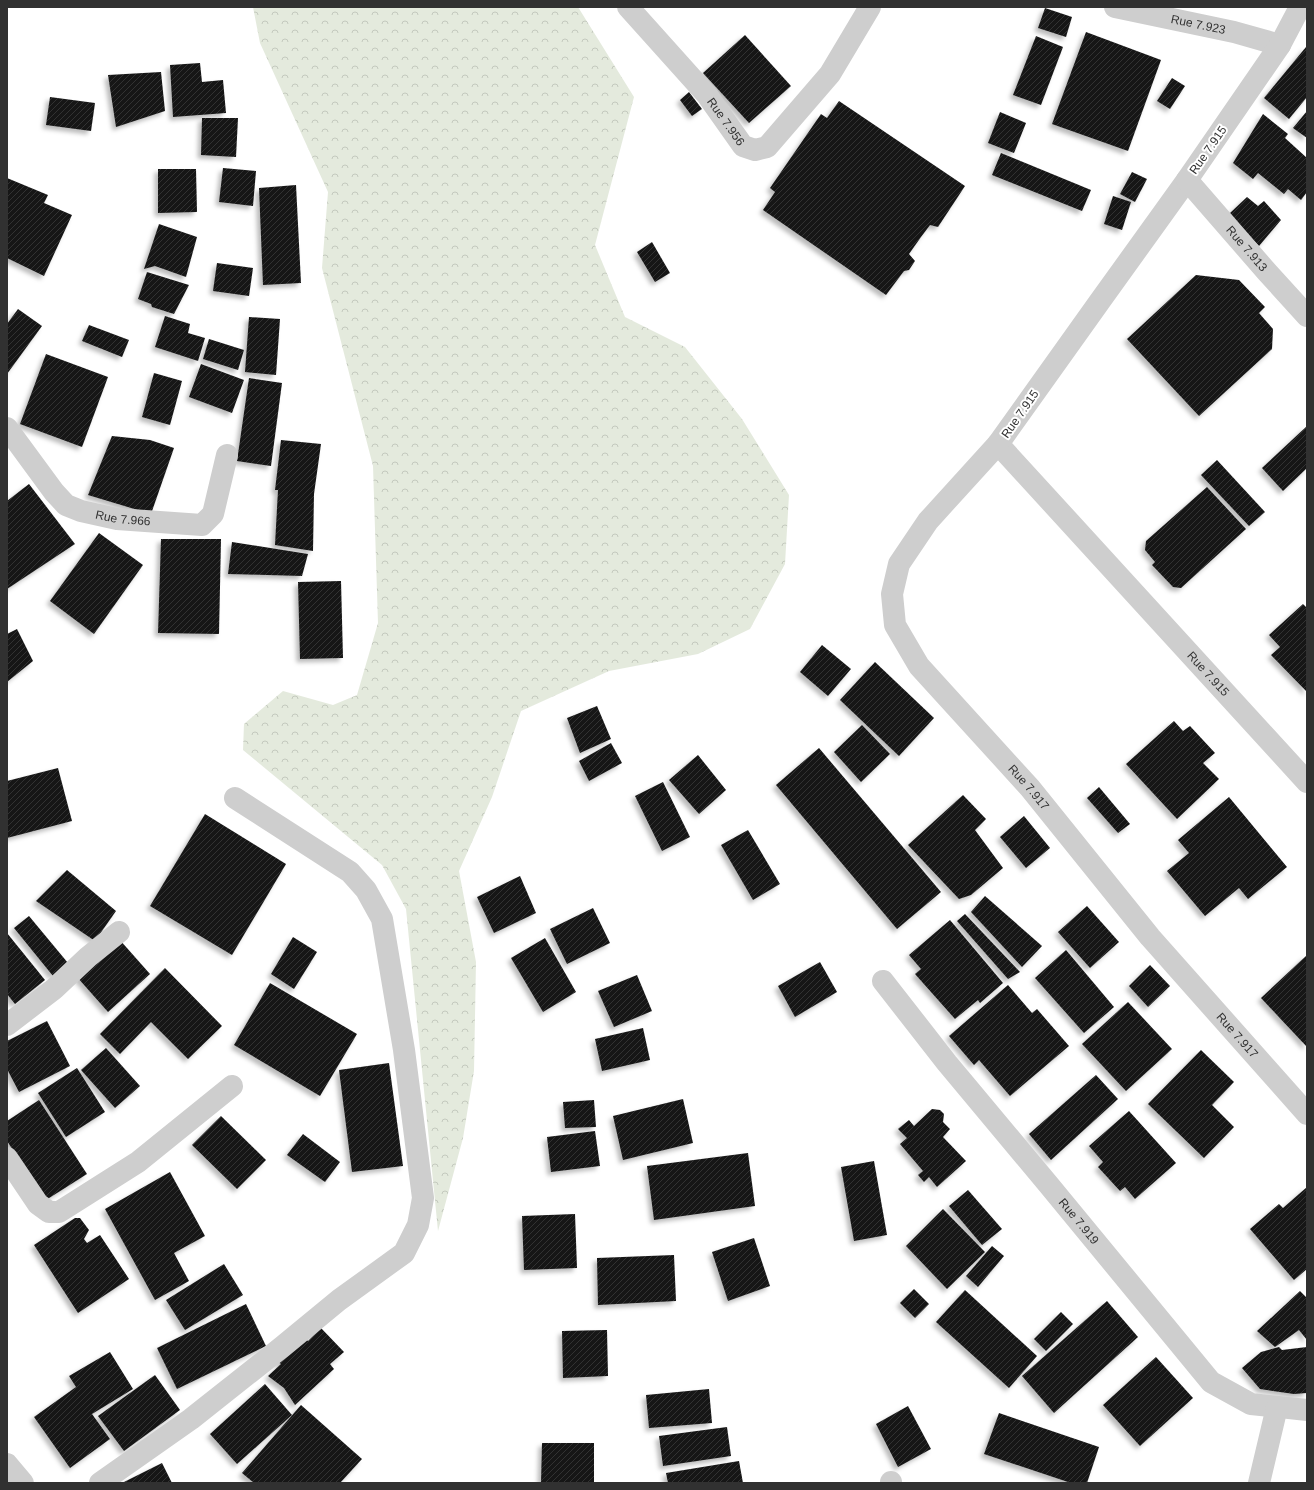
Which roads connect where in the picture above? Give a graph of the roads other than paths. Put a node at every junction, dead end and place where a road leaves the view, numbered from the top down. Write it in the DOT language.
graph roads {
  1 [pos="628,7"];
  2 [pos="870,7"];
  3 [pos="1115,7"];
  4 [pos="1300,7"];
  5 [pos="1280,45"];
  6 [pos="1188,180"];
  7 [pos="1307,316"];
  8 [pos="7,428"];
  9 [pos="998,444"];
  10 [pos="227,456"];
  11 [pos="1307,782"];
  12 [pos="235,798"];
  13 [pos="119,932"];
  14 [pos="883,981"];
  15 [pos="7,1025"];
  16 [pos="232,1086"];
  17 [pos="1307,1114"];
  18 [pos="7,1158"];
  19 [pos="1276,1407"];
  20 [pos="1307,1410"];
  21 [pos="7,1464"];
  22 [pos="23,1483"];
  23 [pos="100,1483"];
  24 [pos="1259,1483"];
  1 -- 2 [label="street, Rue 7.956"];
  3 -- 5 [label="street, Rue 7.923"];
  4 -- 5 [label="street, Rue 7.915"];
  5 -- 6 [label="street, Rue 7.915"];
  6 -- 7 [label="street, Rue 7.913"];
  6 -- 9 [label="street, Rue 7.915"];
  8 -- 10 [label="street, Rue 7.966"];
  9 -- 11 [label="street, Rue 7.915"];
  9 -- 17 [label="street, Rue 7.917"];
  12 -- 23 [label="street"];
  13 -- 15 [label="street"];
  14 -- 19 [label="street, Rue 7.919"];
  16 -- 18 [label="street"];
  19 -- 20 [label="street, Rue 7.919"];
  19 -- 24 [label="street"];
  21 -- 22 [label="street"];
}
